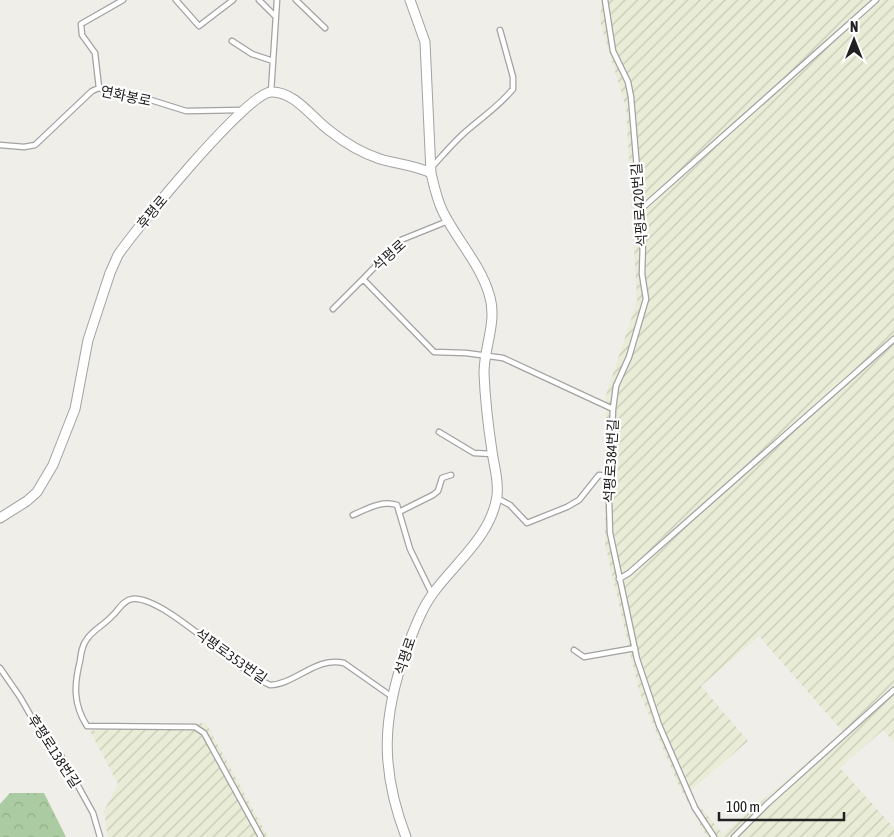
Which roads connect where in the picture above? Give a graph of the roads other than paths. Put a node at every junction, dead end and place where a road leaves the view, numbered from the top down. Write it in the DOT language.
graph roads {
  1 [pos="123,0"];
  2 [pos="176,0"];
  3 [pos="233,0"];
  4 [pos="259,0"];
  5 [pos="277,0"];
  6 [pos="296,0"];
  7 [pos="410,0"];
  8 [pos="605,0"];
  9 [pos="876,0"];
  10 [pos="275,16"];
  11 [pos="325,28"];
  12 [pos="500,30"];
  13 [pos="232,41"];
  14 [pos="273,61"];
  15 [pos="99,88"];
  16 [pos="271,92"];
  17 [pos="244,110"];
  18 [pos="0,145"];
  19 [pos="431,170"];
  20 [pos="640,210"];
  21 [pos="448,221"];
  22 [pos="363,279"];
  23 [pos="333,308"];
  24 [pos="894,340"];
  25 [pos="486,355"];
  26 [pos="614,409"];
  27 [pos="440,432"];
  28 [pos="492,454"];
  29 [pos="451,475"];
  30 [pos="610,476"];
  31 [pos="497,498"];
  32 [pos="399,512"];
  33 [pos="353,515"];
  34 [pos="0,518"];
  35 [pos="619,579"];
  36 [pos="432,594"];
  37 [pos="635,648"];
  38 [pos="574,650"];
  39 [pos="0,668"];
  40 [pos="894,690"];
  41 [pos="391,696"];
  42 [pos="100,837"];
  43 [pos="260,837"];
  44 [pos="406,837"];
  45 [pos="714,837"];
  46 [pos="734,837"];
  1 -- 15 [label="lane"];
  2 -- 3 [label="lane"];
  4 -- 10 [label="lane"];
  5 -- 10 [label="lane"];
  6 -- 11 [label="lane"];
  7 -- 19 [label="street, 석평로"];
  8 -- 20 [label="lane, 석평로420번길"];
  9 -- 20 [label="lane"];
  10 -- 14 [label="lane"];
  12 -- 19 [label="lane"];
  13 -- 14 [label="lane"];
  14 -- 16 [label="lane"];
  15 -- 17 [label="lane, 연화봉로"];
  15 -- 18 [label="lane, 연화봉로"];
  16 -- 17 [label="street, 후평로"];
  16 -- 19 [label="street"];
  17 -- 34 [label="street, 후평로"];
  19 -- 21 [label="street, 석평로"];
  20 -- 26 [label="lane, 석평로420번길"];
  21 -- 22 [label="lane, 석평로"];
  21 -- 25 [label="street, 석평로"];
  22 -- 23 [label="lane"];
  22 -- 25 [label="lane, 석평로"];
  24 -- 35 [label="lane"];
  25 -- 26 [label="lane, 석평로384번길"];
  25 -- 28 [label="street, 석평로"];
  26 -- 30 [label="lane, 석평로384번길"];
  27 -- 28 [label="lane"];
  28 -- 31 [label="street, 석평로"];
  29 -- 32 [label="lane"];
  30 -- 31 [label="lane"];
  30 -- 35 [label="lane, 석평로384번길"];
  31 -- 36 [label="street, 석평로"];
  32 -- 33 [label="lane"];
  32 -- 36 [label="lane"];
  35 -- 37 [label="lane, 석평로384번길"];
  36 -- 41 [label="street, 석평로"];
  37 -- 38 [label="lane"];
  37 -- 45 [label="lane, 석평로384번길"];
  39 -- 42 [label="lane, 후평로138번길"];
  40 -- 46 [label="lane"];
  41 -- 43 [label="lane, 석평로353번길"];
  41 -- 44 [label="street, 석평로"];
}
